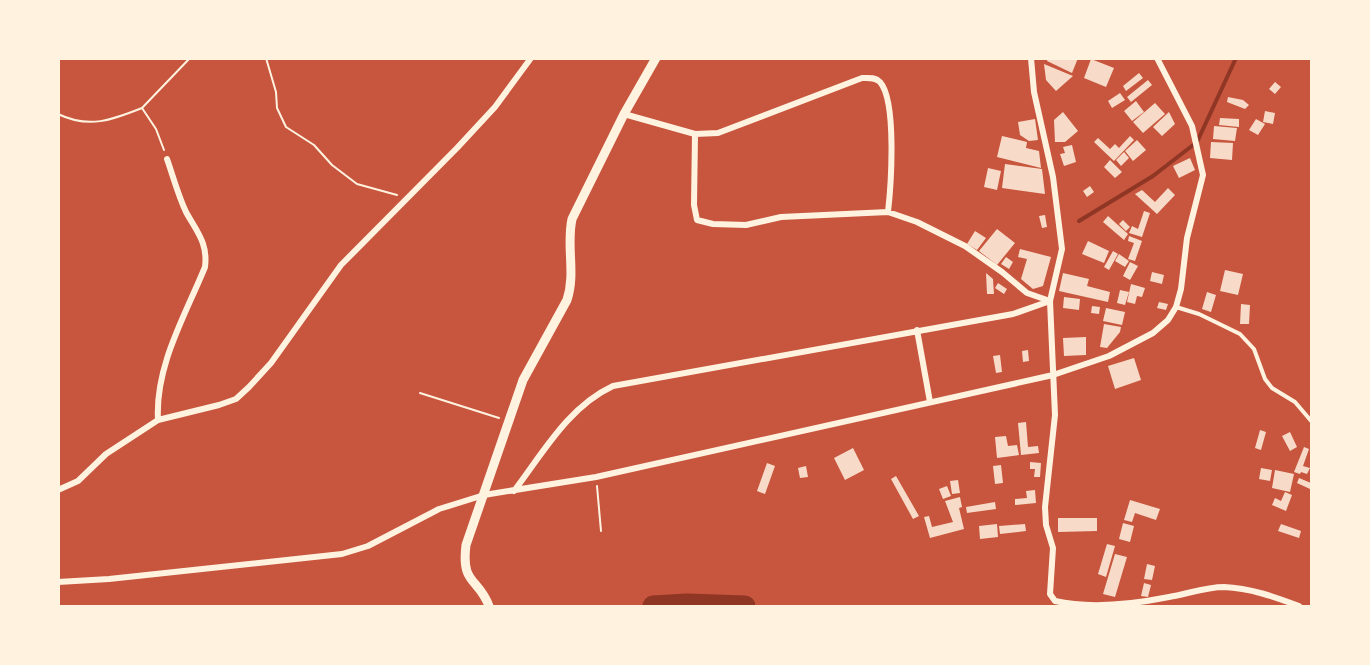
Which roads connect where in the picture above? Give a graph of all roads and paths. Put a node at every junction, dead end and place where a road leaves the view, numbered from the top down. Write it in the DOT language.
graph roads {
  1 [pos="190,58"];
  2 [pos="266,58"];
  3 [pos="531,58"];
  4 [pos="656,58"];
  5 [pos="1031,58"];
  6 [pos="1157,58"];
  7 [pos="142,108"];
  8 [pos="58,114"];
  9 [pos="624,114"];
  10 [pos="695,134"];
  11 [pos="167,159"];
  12 [pos="408,197"];
  13 [pos="888,212"];
  14 [pos="1050,302"];
  15 [pos="1176,307"];
  16 [pos="917,330"];
  17 [pos="1053,375"];
  18 [pos="420,393"];
  19 [pos="930,402"];
  20 [pos="158,420"];
  21 [pos="508,421"];
  22 [pos="1311,422"];
  23 [pos="596,477"];
  24 [pos="58,490"];
  25 [pos="513,492"];
  26 [pos="484,495"];
  27 [pos="601,531"];
  28 [pos="58,582"];
  29 [pos="489,606"];
  30 [pos="1299,606"];
  1 -- 7 [label="path"];
  2 -- 12 [label="path"];
  3 -- 12 [label="street"];
  4 -- 9 [label="main road"];
  5 -- 14 [label="street"];
  6 -- 15 [label="street"];
  7 -- 8 [label="path"];
  7 -- 11 [label="path"];
  9 -- 10 [label="street"];
  9 -- 21 [label="main road"];
  10 -- 13 [label="street"];
  10 -- 13 [label="street"];
  11 -- 20 [label="street"];
  12 -- 20 [label="street"];
  13 -- 14 [label="street"];
  14 -- 16 [label="street"];
  14 -- 17 [label="street"];
  15 -- 17 [label="street"];
  15 -- 22 [label="lane"];
  16 -- 19 [label="street"];
  16 -- 25 [label="street"];
  17 -- 19 [label="street"];
  17 -- 30 [label="street"];
  18 -- 21 [label="path"];
  19 -- 23 [label="street"];
  20 -- 24 [label="street"];
  21 -- 26 [label="main road"];
  23 -- 25 [label="street"];
  23 -- 27 [label="path"];
  25 -- 26 [label="street"];
  26 -- 28 [label="street"];
  26 -- 29 [label="main road"];
}
